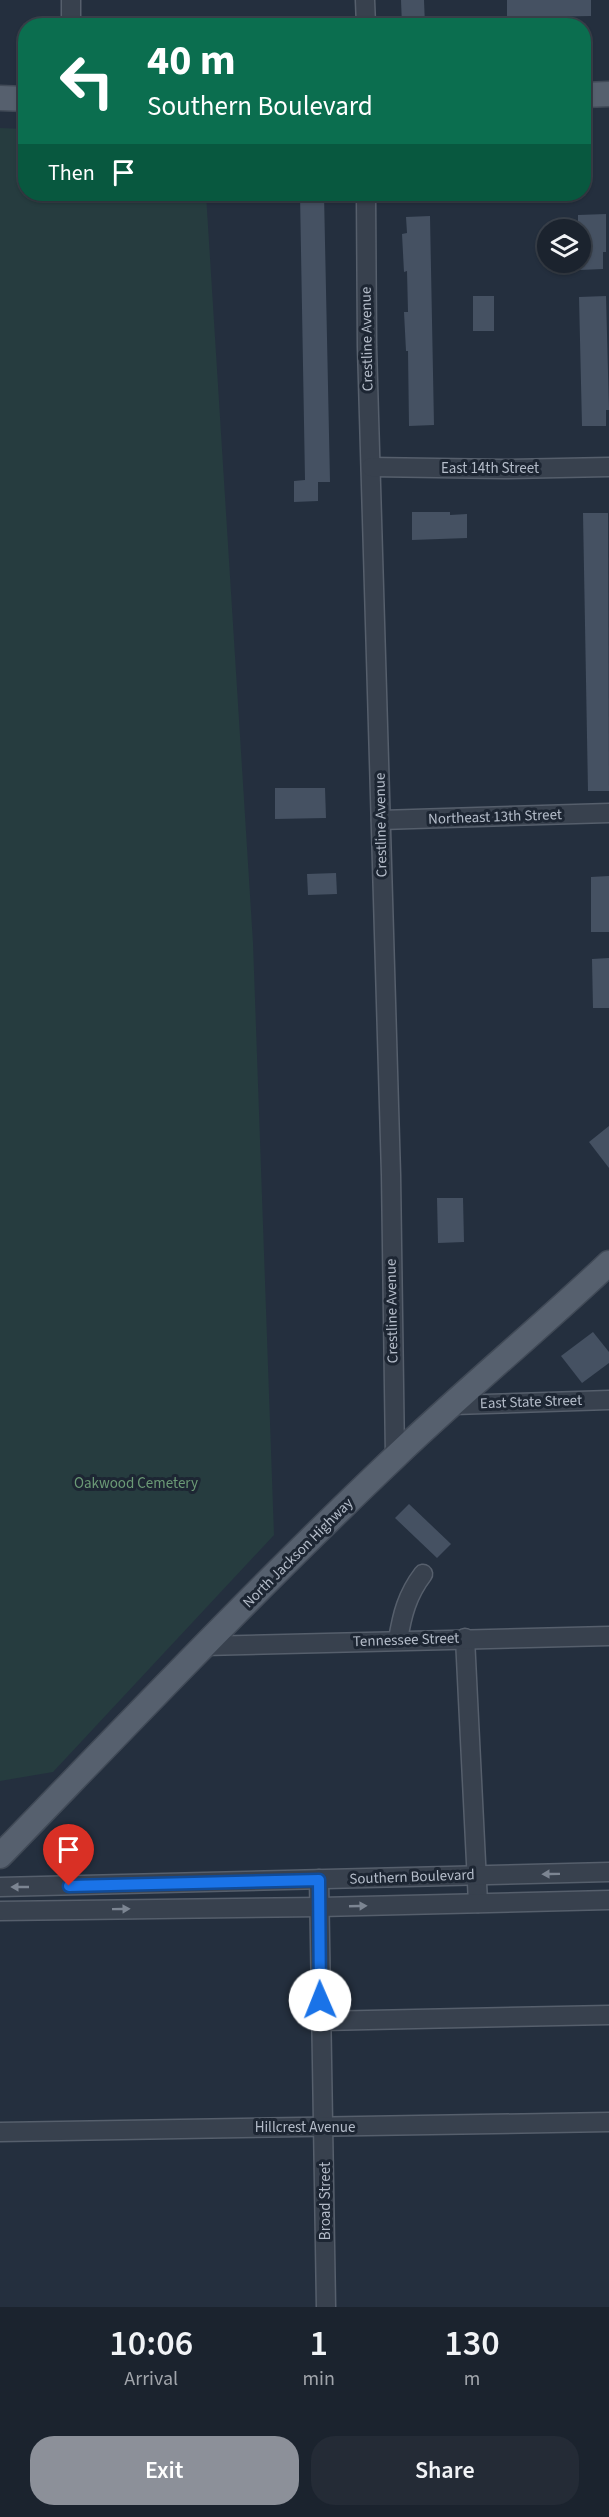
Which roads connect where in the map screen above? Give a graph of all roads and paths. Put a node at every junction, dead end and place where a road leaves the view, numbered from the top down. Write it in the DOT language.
graph roads {
  1 [pos="71,0"];
  2 [pos="365,0"];
  3 [pos="71,18"];
  4 [pos="366,18"];
  5 [pos="609,94"];
  6 [pos="591,95"];
  7 [pos="0,98"];
  8 [pos="18,99"];
  9 [pos="366,201"];
  10 [pos="371,467"];
  11 [pos="609,467"];
  12 [pos="609,813"];
  13 [pos="381,820"];
  14 [pos="609,1263"];
  15 [pos="609,1400"];
  16 [pos="453,1405"];
  17 [pos="395,1457"];
  18 [pos="423,1574"];
  19 [pos="609,1636"];
  20 [pos="465,1638"];
  21 [pos="398,1640"];
  22 [pos="203,1646"];
  23 [pos="0,1856"];
  24 [pos="609,1872"];
  25 [pos="476,1875"];
  26 [pos="319,1880"];
  27 [pos="0,1887"];
  28 [pos="609,1900"];
  29 [pos="478,1903"];
  30 [pos="320,1907"];
  31 [pos="0,1911"];
  32 [pos="609,2015"];
  33 [pos="321,2021"];
  34 [pos="609,2122"];
  35 [pos="325,2128"];
  36 [pos="0,2132"];
  37 [pos="326,2307"];
  1 -- 3 [label="street"];
  2 -- 4 [label="street"];
  5 -- 6 [label="main road"];
  7 -- 8 [label="main road"];
  9 -- 10 [label="street, Crestline Avenue"];
  10 -- 11 [label="street, East 14th Street"];
  10 -- 13 [label="street, Crestline Avenue"];
  12 -- 13 [label="street, Northeast 13th Street"];
  13 -- 17 [label="street, Crestline Avenue"];
  14 -- 16 [label="main road, North Jackson Highway"];
  15 -- 16 [label="street, East State Street"];
  16 -- 17 [label="main road, North Jackson Highway"];
  17 -- 22 [label="main road, North Jackson Highway"];
  18 -- 21 [label="street"];
  19 -- 20 [label="street, Tennessee Street"];
  20 -- 21 [label="street, Tennessee Street"];
  20 -- 25 [label="street"];
  21 -- 22 [label="street, Tennessee Street"];
  22 -- 23 [label="main road, North Jackson Highway"];
  24 -- 25 [label="street, Southern Boulevard, one-way"];
  25 -- 26 [label="street, Southern Boulevard"];
  25 -- 29 [label="street"];
  26 -- 27 [label="street, Southern Boulevard, one-way"];
  26 -- 30 [label="street, Broad Street"];
  28 -- 29 [label="street, Southern Boulevard"];
  30 -- 29 [label="street, Southern Boulevard, one-way"];
  31 -- 30 [label="street, Southern Boulevard, one-way"];
  30 -- 33 [label="street, Broad Street"];
  32 -- 33 [label="street"];
  33 -- 35 [label="street, Broad Street"];
  34 -- 35 [label="street, Hillcrest Avenue"];
  35 -- 36 [label="street, Hillcrest Avenue"];
  35 -- 37 [label="street, Broad Street"];
}
